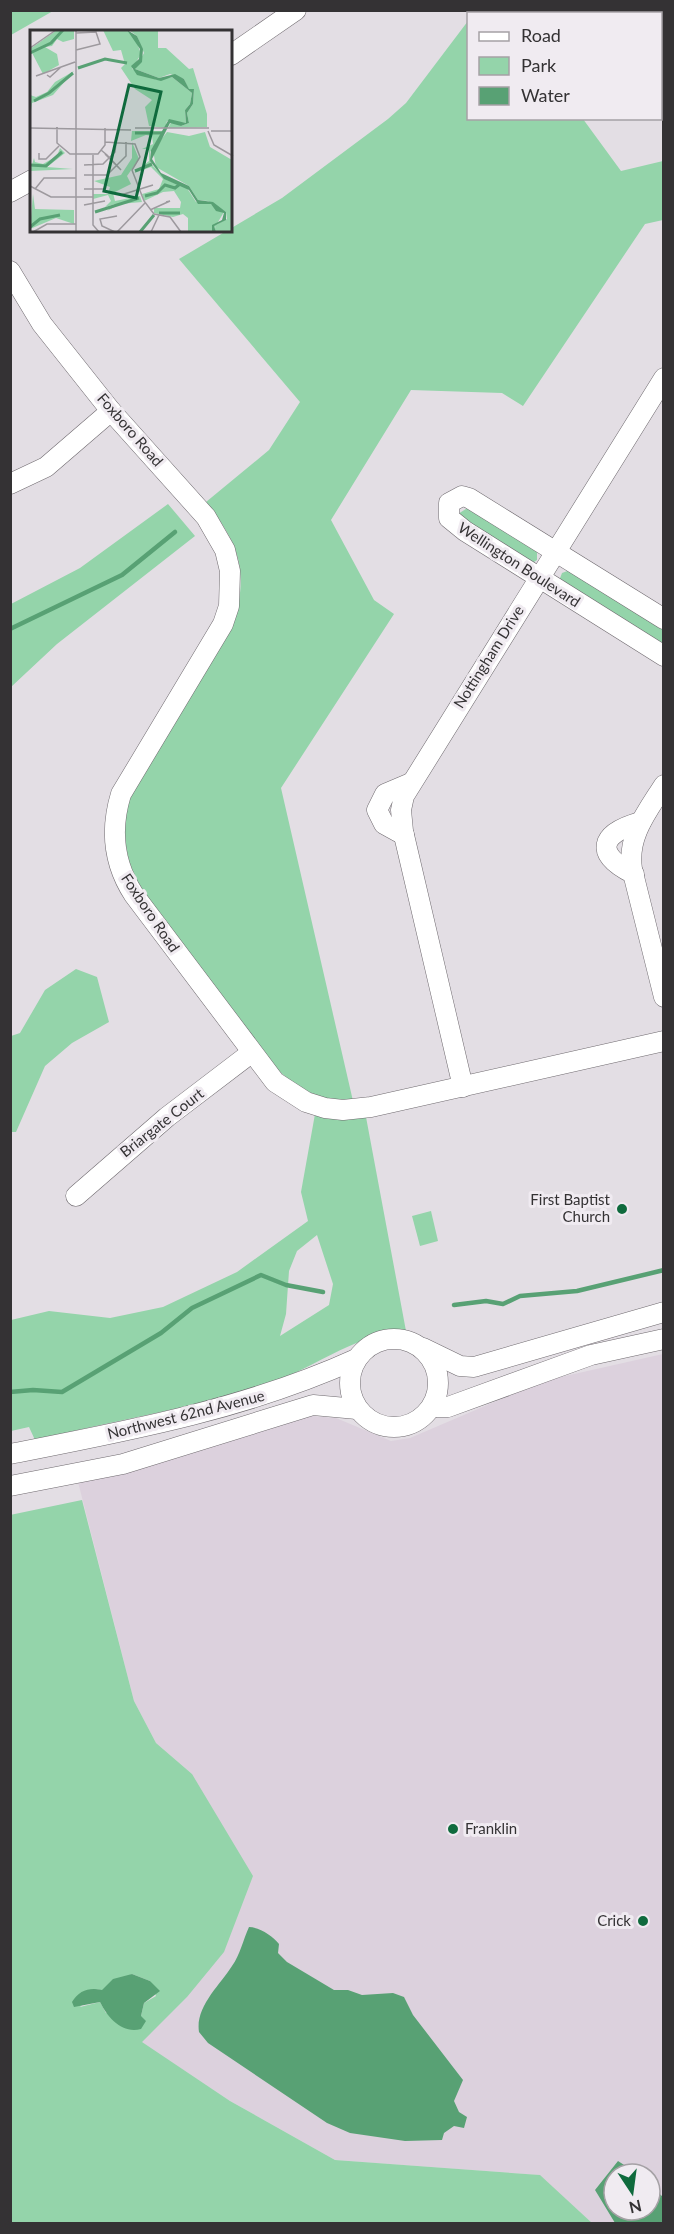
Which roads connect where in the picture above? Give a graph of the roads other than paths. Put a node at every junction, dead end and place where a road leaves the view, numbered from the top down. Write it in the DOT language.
graph roads {
  1 [pos="296,10"];
  2 [pos="232,54"];
  3 [pos="30,181"];
  4 [pos="10,192"];
  5 [pos="10,271"];
  6 [pos="663,378"];
  7 [pos="111,411"];
  8 [pos="10,484"];
  9 [pos="554,551"];
  10 [pos="537,578"];
  11 [pos="663,619"];
  12 [pos="663,656"];
  13 [pos="663,785"];
  14 [pos="663,997"];
  15 [pos="663,1041"];
  16 [pos="251,1053"];
  17 [pos="463,1087"];
  18 [pos="76,1196"];
  19 [pos="663,1312"];
  20 [pos="663,1339"];
  21 [pos="418,1345"];
  22 [pos="356,1359"];
  23 [pos="432,1407"];
  24 [pos="357,1408"];
  25 [pos="10,1454"];
  26 [pos="10,1486"];
  1 -- 2 [label="street"];
  3 -- 4 [label="street"];
  5 -- 7 [label="street, Foxboro Road"];
  6 -- 9 [label="street, Nottingham Drive"];
  7 -- 8 [label="street"];
  7 -- 16 [label="street, Foxboro Road"];
  9 -- 10 [label="street, Nottingham Drive"];
  9 -- 10 [label="street, Wellington Boulevard"];
  9 -- 11 [label="street, Wellington Boulevard"];
  10 -- 12 [label="street, Wellington Boulevard"];
  10 -- 17 [label="street, Nottingham Drive"];
  13 -- 14 [label="street"];
  15 -- 17 [label="street, Foxboro Road"];
  16 -- 17 [label="street, Foxboro Road"];
  16 -- 18 [label="street, Briargate Court"];
  19 -- 21 [label="street"];
  20 -- 23 [label="street"];
  21 -- 22 [label="street"];
  21 -- 23 [label="street"];
  22 -- 24 [label="street"];
  22 -- 25 [label="street, Northwest 62nd Avenue"];
  23 -- 24 [label="street"];
  24 -- 26 [label="street, Northwest 62nd Avenue"];
}
